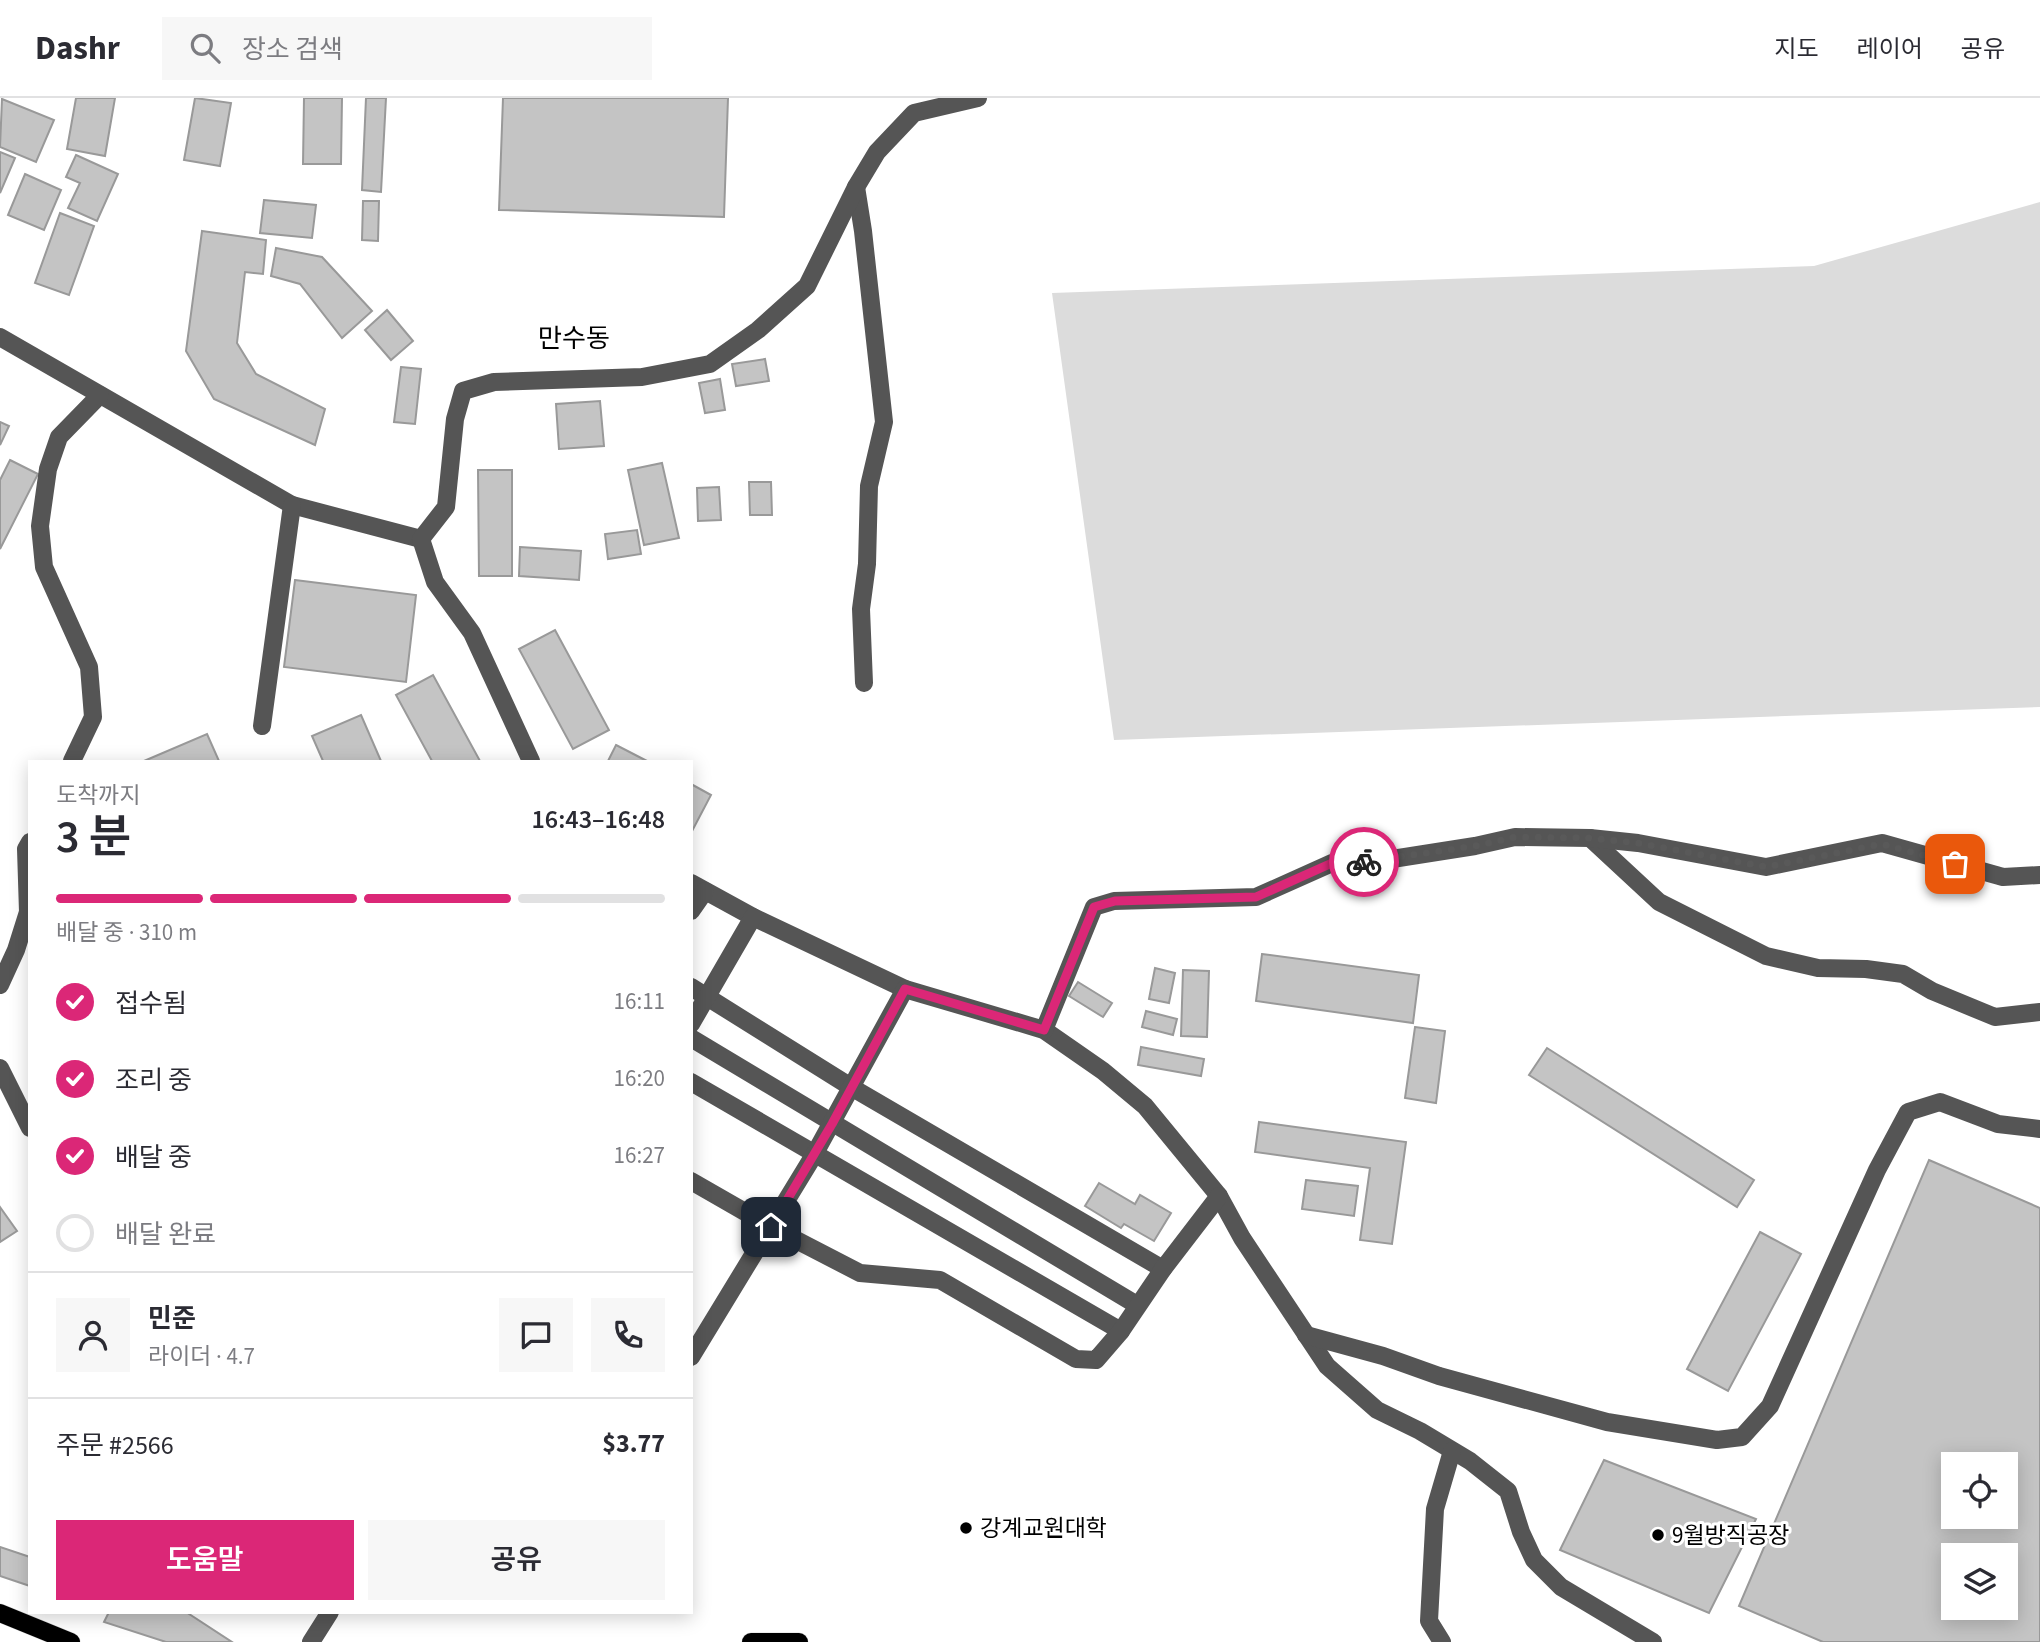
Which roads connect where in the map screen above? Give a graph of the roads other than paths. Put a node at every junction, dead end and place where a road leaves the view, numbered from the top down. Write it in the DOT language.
graph roads {
  1 [pos="978,98"];
  2 [pos="856,187"];
  3 [pos="0,337"];
  4 [pos="100,395"];
  5 [pos="292,505"];
  6 [pos="421,539"];
  7 [pos="864,683"];
  8 [pos="262,726"];
  9 [pos="72,760"];
  10 [pos="531,760"];
  11 [pos="1590,838"];
  12 [pos="28,846"];
  13 [pos="2040,875"];
  14 [pos="698,887"];
  15 [pos="693,904"];
  16 [pos="28,912"];
  17 [pos="28,912"];
  18 [pos="753,917"];
  19 [pos="0,985"];
  20 [pos="693,988"];
  21 [pos="905,989"];
  22 [pos="708,997"];
  23 [pos="2040,1012"];
  24 [pos="693,1021"];
  25 [pos="1044,1030"];
  26 [pos="693,1039"];
  27 [pos="0,1068"];
  28 [pos="693,1083"];
  29 [pos="851,1087"];
  30 [pos="28,1124"];
  31 [pos="832,1124"];
  32 [pos="2040,1129"];
  33 [pos="814,1155"];
  34 [pos="693,1182"];
  35 [pos="1219,1196"];
  36 [pos="771,1227"];
  37 [pos="1163,1269"];
  38 [pos="1137,1305"];
  39 [pos="1121,1331"];
  40 [pos="1306,1335"];
  41 [pos="693,1354"];
  42 [pos="1452,1451"];
  43 [pos="0,1613"];
  44 [pos="329,1614"];
  45 [pos="71,1642"];
  46 [pos="311,1642"];
  47 [pos="751,1642"];
  48 [pos="799,1642"];
  49 [pos="1442,1642"];
  50 [pos="1653,1642"];
  1 -- 2 [label="street"];
  2 -- 6 [label="street"];
  2 -- 7 [label="street"];
  3 -- 4 [label="street"];
  4 -- 5 [label="street"];
  4 -- 9 [label="street"];
  5 -- 6 [label="street"];
  5 -- 8 [label="street"];
  6 -- 10 [label="street"];
  11 -- 13 [label="street"];
  11 -- 23 [label="street"];
  11 -- 25 [label="street"];
  12 -- 16 [label="street"];
  14 -- 15 [label="street"];
  14 -- 18 [label="street"];
  17 -- 19 [label="street"];
  18 -- 21 [label="street"];
  18 -- 22 [label="street"];
  20 -- 22 [label="street"];
  21 -- 25 [label="street"];
  21 -- 29 [label="street"];
  22 -- 24 [label="street"];
  22 -- 29 [label="street"];
  25 -- 35 [label="street"];
  26 -- 31 [label="street"];
  27 -- 30 [label="street"];
  28 -- 33 [label="street"];
  29 -- 31 [label="street"];
  29 -- 37 [label="street"];
  31 -- 33 [label="street"];
  31 -- 38 [label="street"];
  32 -- 40 [label="street"];
  33 -- 36 [label="street"];
  33 -- 39 [label="street"];
  34 -- 36 [label="street"];
  35 -- 37 [label="street"];
  35 -- 40 [label="street"];
  36 -- 39 [label="street"];
  36 -- 41 [label="street"];
  37 -- 38 [label="street"];
  38 -- 39 [label="street"];
  40 -- 42 [label="street"];
  42 -- 49 [label="street"];
  42 -- 50 [label="street"];
  43 -- 45 [label="main road"];
  44 -- 46 [label="street"];
  47 -- 48 [label="main road"];
}
